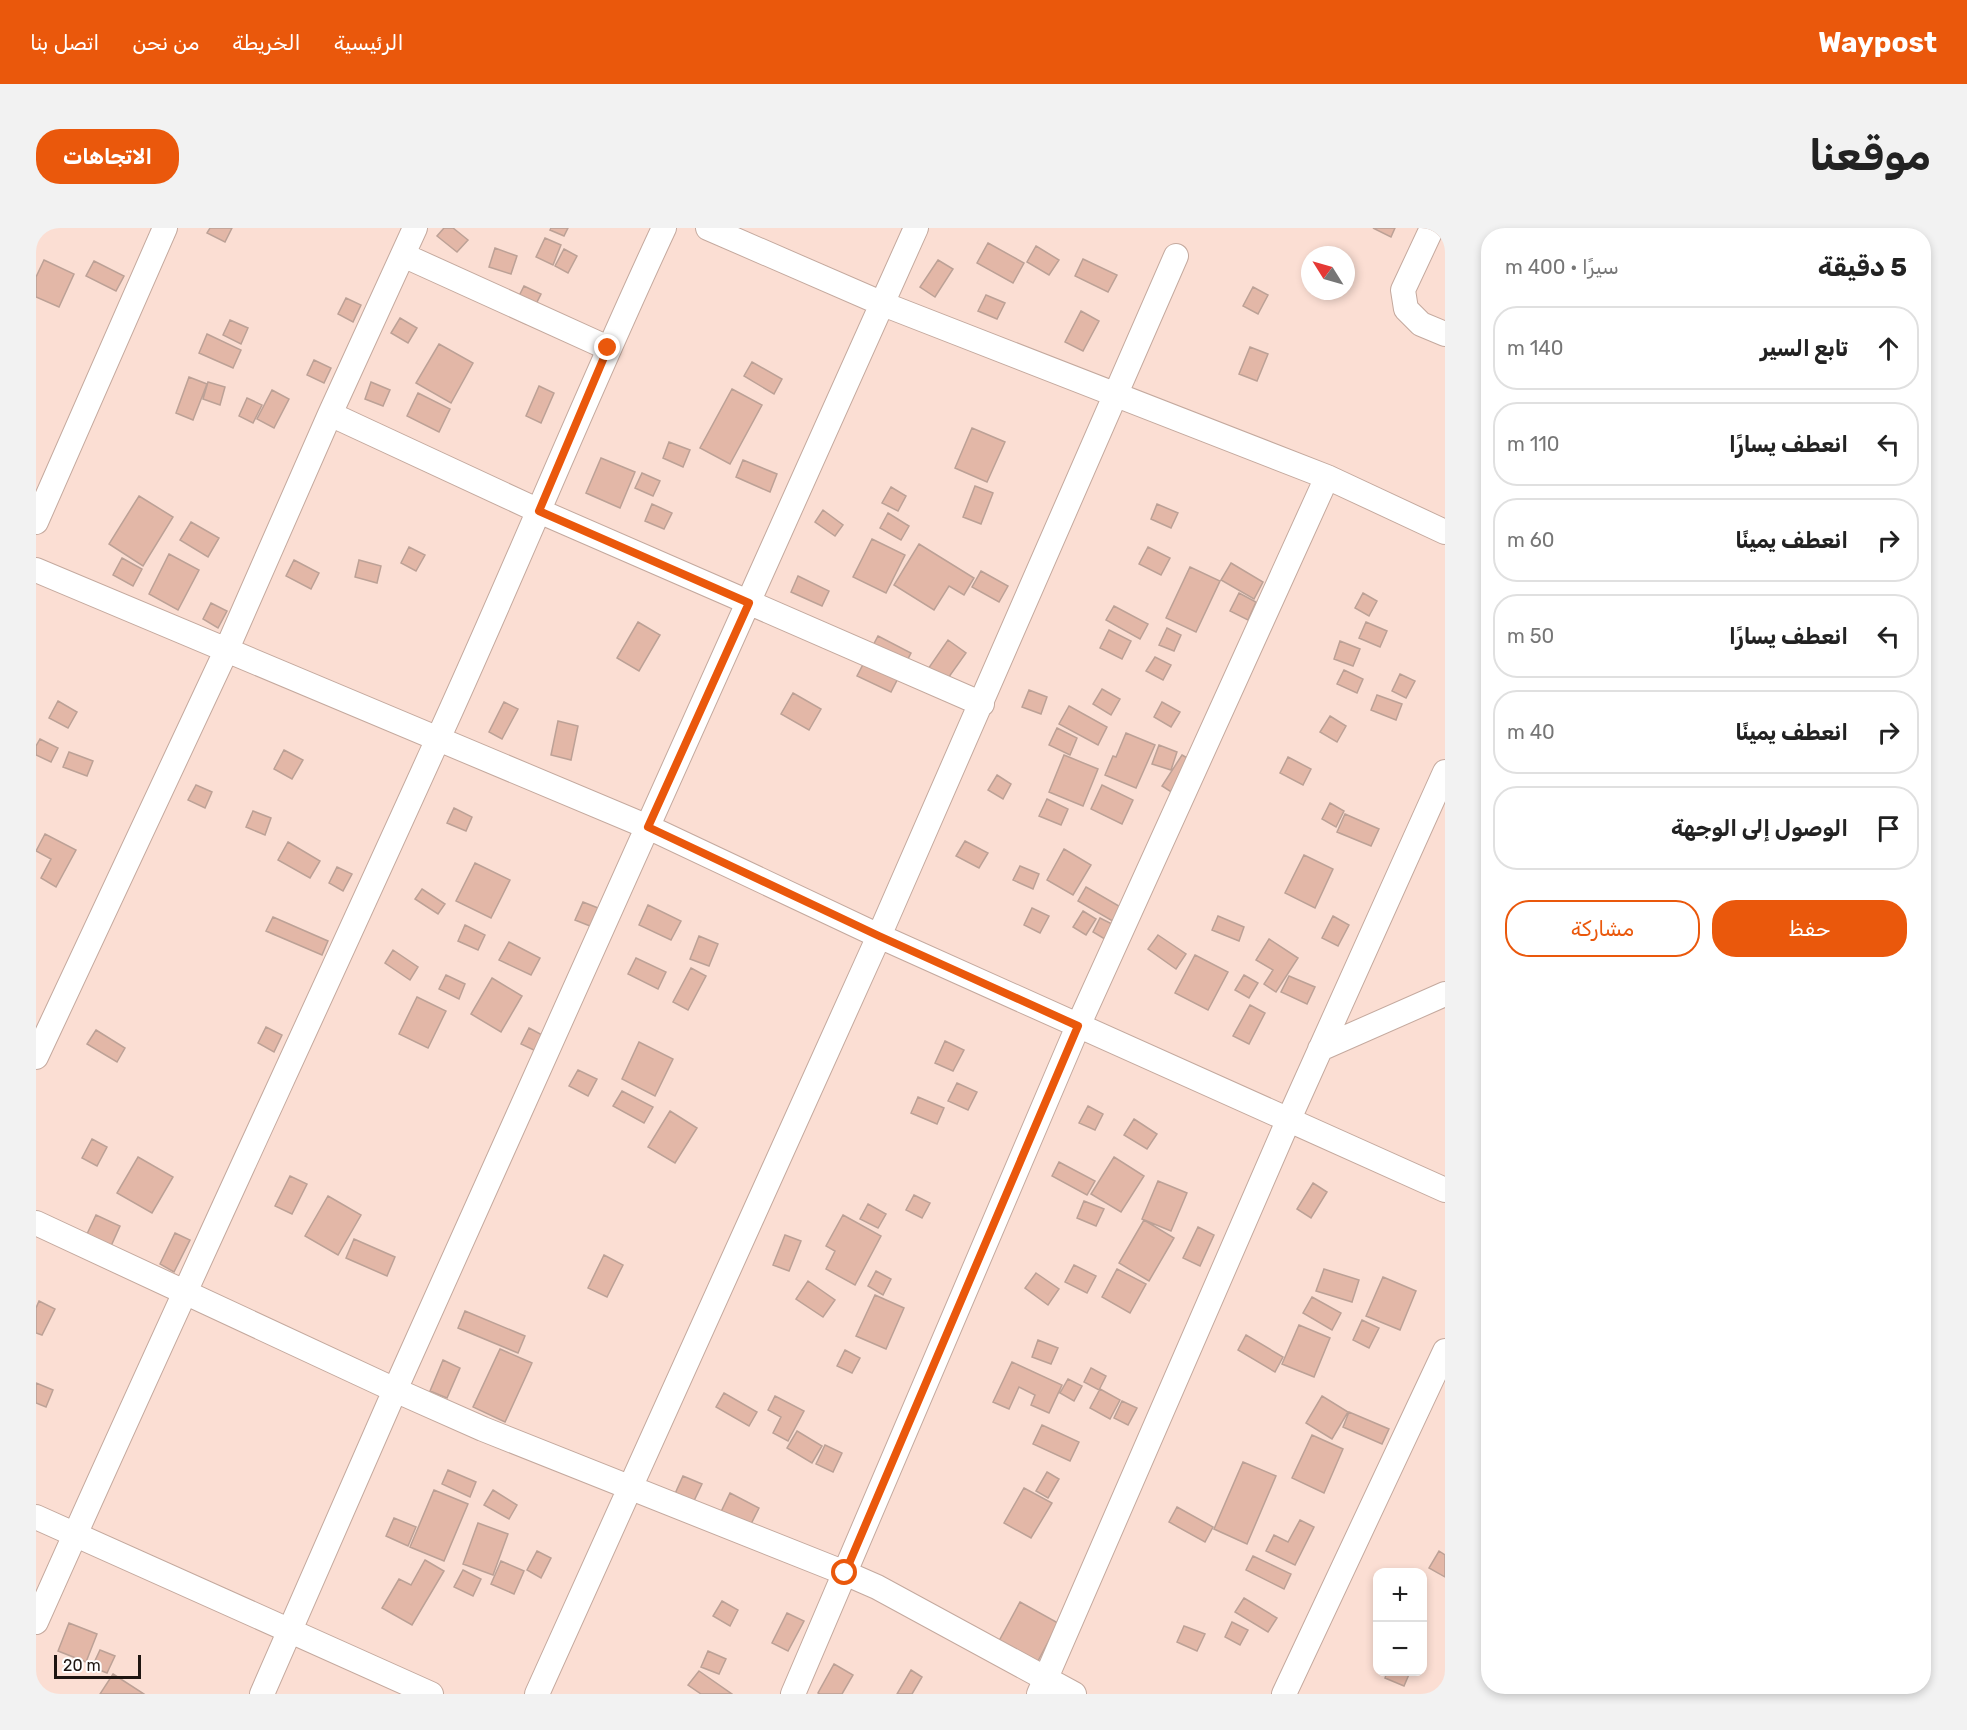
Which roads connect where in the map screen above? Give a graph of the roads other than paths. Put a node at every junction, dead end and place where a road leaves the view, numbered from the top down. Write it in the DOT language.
graph roads {
  1 [pos="165,228"];
  2 [pos="415,228"];
  3 [pos="664,228"];
  4 [pos="708,228"];
  5 [pos="916,228"];
  6 [pos="1432,228"];
  7 [pos="403,255"];
  8 [pos="1176,256"];
  9 [pos="883,304"];
  10 [pos="1445,334"];
  11 [pos="608,348"];
  12 [pos="1116,395"];
  13 [pos="330,414"];
  14 [pos="1327,477"];
  15 [pos="539,511"];
  16 [pos="36,522"];
  17 [pos="1445,532"];
  18 [pos="36,570"];
  19 [pos="749,603"];
  20 [pos="226,651"];
  21 [pos="981,704"];
  22 [pos="439,739"];
  23 [pos="1445,772"];
  24 [pos="648,827"];
  25 [pos="879,936"];
  26 [pos="1445,994"];
  27 [pos="1078,1026"];
  28 [pos="1320,1048"];
  29 [pos="36,1057"];
  30 [pos="1288,1121"];
  31 [pos="1445,1190"];
  32 [pos="36,1223"];
  33 [pos="185,1292"];
  34 [pos="1445,1351"];
  35 [pos="395,1390"];
  36 [pos="631,1486"];
  37 [pos="36,1516"];
  38 [pos="75,1533"];
  39 [pos="845,1573"];
  40 [pos="36,1622"];
  41 [pos="290,1630"];
  42 [pos="1042,1686"];
  43 [pos="262,1694"];
  44 [pos="431,1694"];
  45 [pos="537,1694"];
  46 [pos="794,1694"];
  47 [pos="1074,1694"];
  48 [pos="1284,1694"];
  1 -- 16 [label="street"];
  2 -- 7 [label="street"];
  3 -- 11 [label="street"];
  4 -- 9 [label="street"];
  5 -- 9 [label="street"];
  6 -- 10 [label="street"];
  7 -- 11 [label="street"];
  7 -- 13 [label="street"];
  8 -- 12 [label="street"];
  9 -- 12 [label="street"];
  9 -- 19 [label="street"];
  11 -- 15 [label="street"];
  12 -- 14 [label="street"];
  12 -- 21 [label="street"];
  13 -- 15 [label="street"];
  13 -- 20 [label="street"];
  14 -- 17 [label="street"];
  14 -- 27 [label="street"];
  15 -- 19 [label="street"];
  15 -- 22 [label="street"];
  18 -- 20 [label="street"];
  19 -- 21 [label="street"];
  19 -- 24 [label="street"];
  20 -- 22 [label="street"];
  20 -- 29 [label="street"];
  21 -- 25 [label="street"];
  22 -- 24 [label="street"];
  22 -- 33 [label="street"];
  23 -- 28 [label="street"];
  24 -- 25 [label="street"];
  24 -- 35 [label="street"];
  25 -- 27 [label="street"];
  25 -- 36 [label="street"];
  26 -- 28 [label="street"];
  27 -- 30 [label="street"];
  27 -- 39 [label="street"];
  28 -- 30 [label="street"];
  30 -- 31 [label="street"];
  30 -- 42 [label="street"];
  32 -- 33 [label="street"];
  33 -- 35 [label="street"];
  33 -- 38 [label="street"];
  34 -- 48 [label="street"];
  35 -- 36 [label="street"];
  35 -- 41 [label="street"];
  36 -- 39 [label="street"];
  36 -- 45 [label="street"];
  37 -- 38 [label="street"];
  38 -- 40 [label="street"];
  38 -- 41 [label="street"];
  39 -- 42 [label="street"];
  39 -- 46 [label="street"];
  41 -- 43 [label="street"];
  41 -- 44 [label="street"];
  42 -- 47 [label="street"];
}
